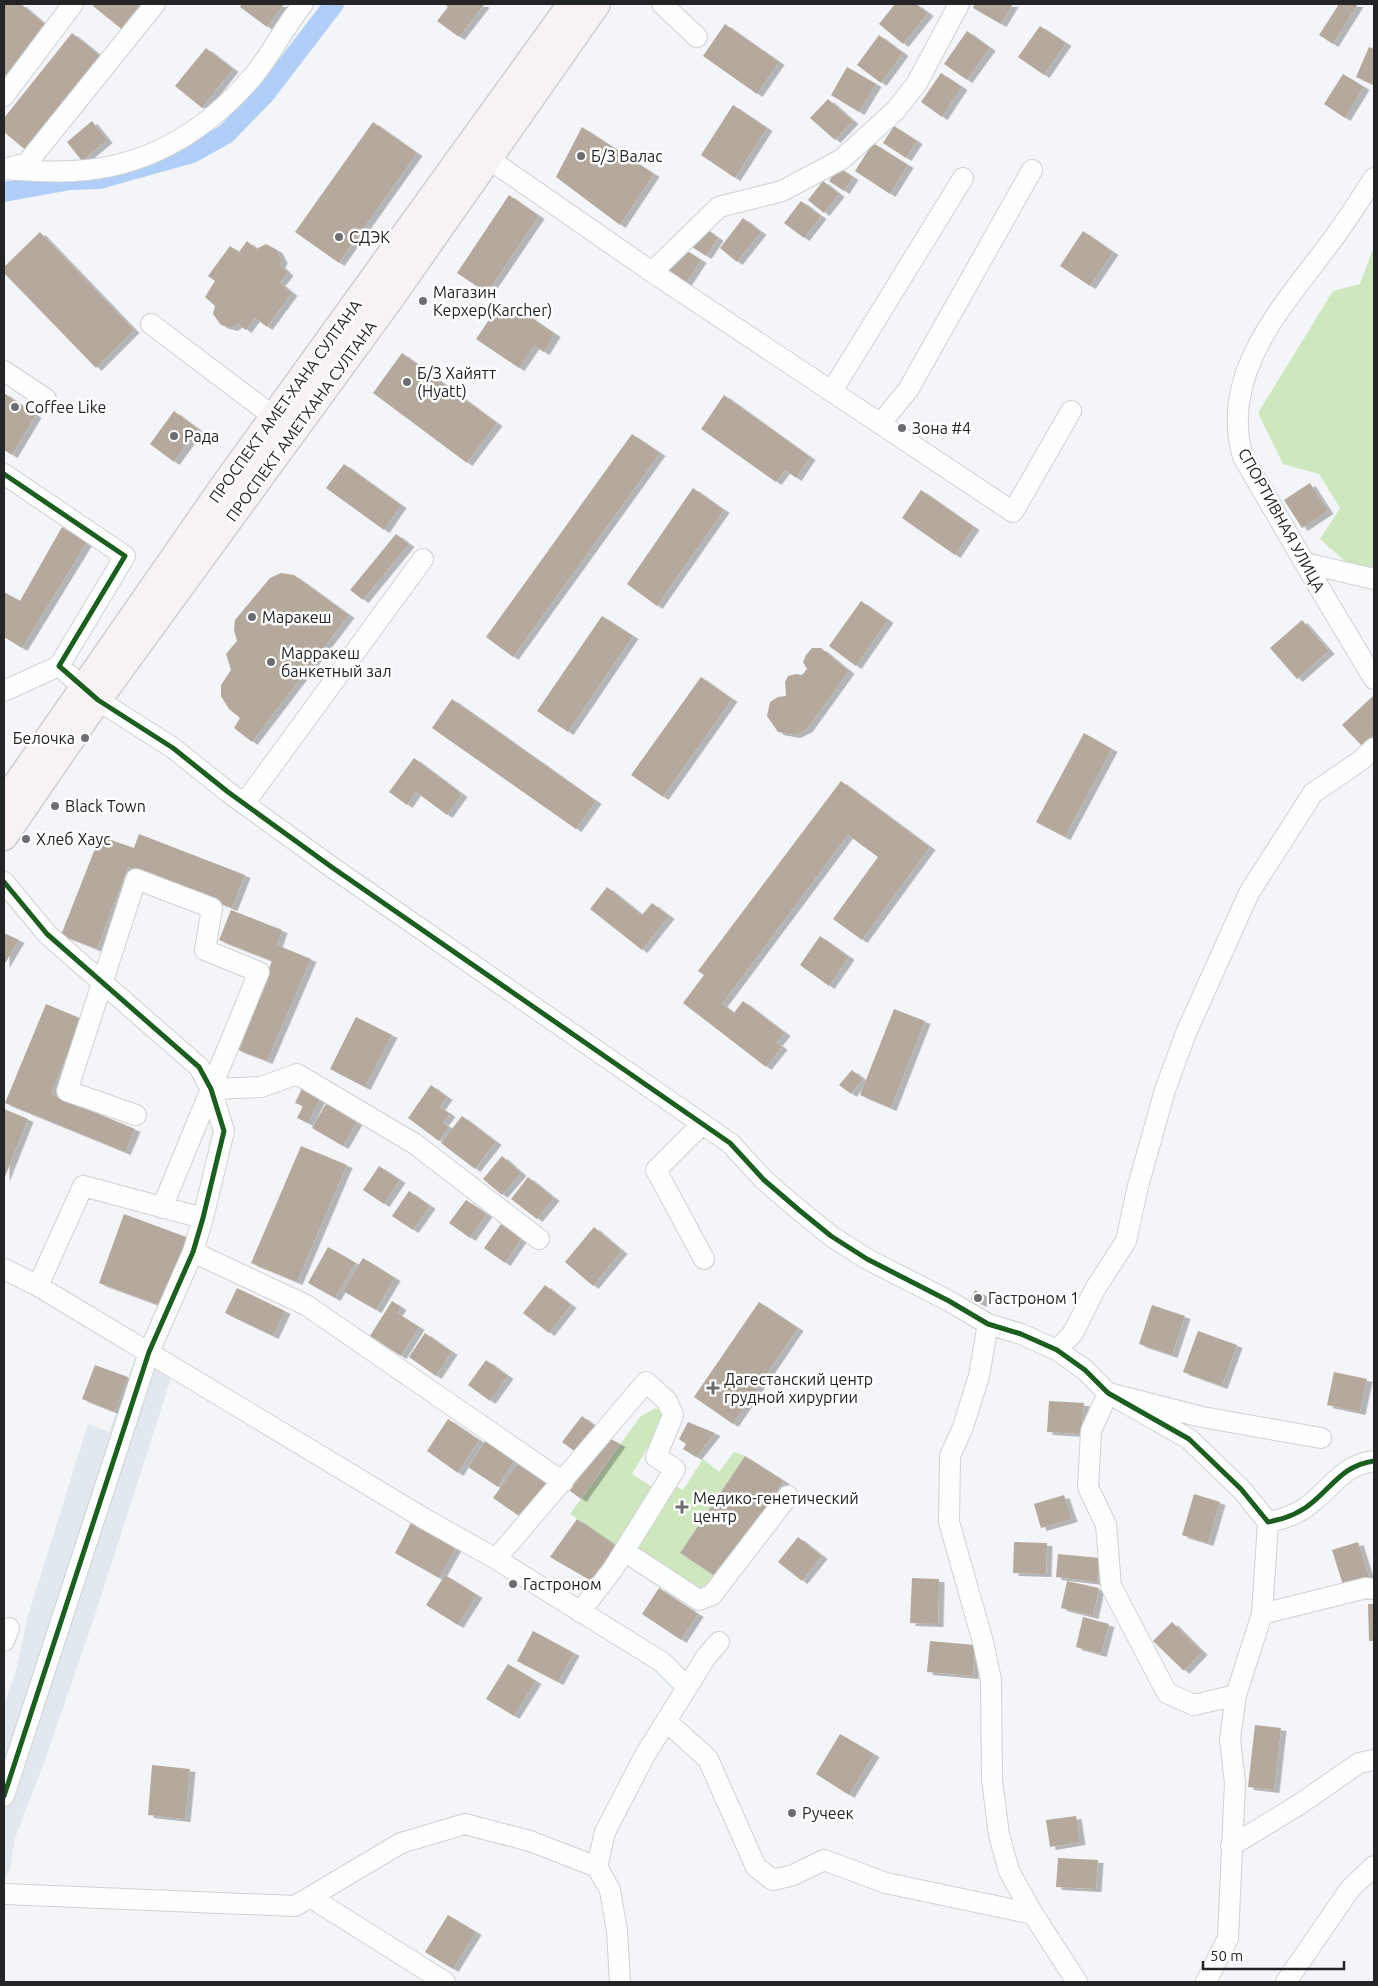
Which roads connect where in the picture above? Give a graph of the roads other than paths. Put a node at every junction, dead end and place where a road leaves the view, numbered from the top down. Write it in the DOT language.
graph roads {
  1 [pos="73,4"];
  2 [pos="155,4"];
  3 [pos="303,4"];
  4 [pos="571,4"];
  5 [pos="597,4"];
  6 [pos="662,4"];
  7 [pos="959,4"];
  8 [pos="697,37"];
  9 [pos="4,96"];
  10 [pos="479,152"];
  11 [pos="4,169"];
  12 [pos="1032,170"];
  13 [pos="963,178"];
  14 [pos="1374,178"];
  15 [pos="652,272"];
  16 [pos="151,324"];
  17 [pos="4,371"];
  18 [pos="832,391"];
  19 [pos="46,399"];
  20 [pos="1071,411"];
  21 [pos="273,416"];
  22 [pos="880,424"];
  23 [pos="4,474"];
  24 [pos="423,559"];
  25 [pos="1304,563"];
  26 [pos="1374,580"];
  27 [pos="59,666"];
  28 [pos="1374,679"];
  29 [pos="4,691"];
  30 [pos="90,693"];
  31 [pos="1374,748"];
  32 [pos="4,802"];
  33 [pos="244,804"];
  34 [pos="4,837"];
  35 [pos="4,882"];
  36 [pos="101,980"];
  37 [pos="211,1089"];
  38 [pos="136,1115"];
  39 [pos="702,1124"];
  40 [pos="162,1208"];
  41 [pos="203,1218"];
  42 [pos="539,1239"];
  43 [pos="193,1252"];
  44 [pos="704,1259"];
  45 [pos="4,1269"];
  46 [pos="38,1286"];
  47 [pos="988,1324"];
  48 [pos="1057,1350"];
  49 [pos="150,1352"];
  50 [pos="1108,1394"];
  51 [pos="1322,1438"];
  52 [pos="1374,1461"];
  53 [pos="563,1482"];
  54 [pos="788,1496"];
  55 [pos="1268,1522"];
  56 [pos="624,1552"];
  57 [pos="496,1559"];
  58 [pos="1374,1589"];
  59 [pos="580,1612"];
  60 [pos="1262,1614"];
  61 [pos="719,1642"];
  62 [pos="687,1687"];
  63 [pos="1236,1695"];
  64 [pos="666,1721"];
  65 [pos="1374,1760"];
  66 [pos="4,1796"];
  67 [pos="1231,1846"];
  68 [pos="597,1866"];
  69 [pos="1374,1866"];
  70 [pos="5,1894"];
  71 [pos="310,1897"];
  72 [pos="1033,1914"];
  73 [pos="445,1982"];
  74 [pos="620,1982"];
  75 [pos="1077,1982"];
  76 [pos="1206,1982"];
  77 [pos="1286,1982"];
  1 -- 9 [label="street"];
  2 -- 11 [label="street"];
  3 -- 11 [label="street"];
  4 -- 10 [label="main road, ПРОСПЕКТ АМЕТ-ХАНА СУЛТАНА"];
  5 -- 10 [label="main road, ПРОСПЕКТ АМЕТХАНА СУЛТАНА"];
  6 -- 8 [label="street"];
  7 -- 15 [label="street"];
  10 -- 15 [label="street"];
  10 -- 21 [label="main road, ПРОСПЕКТ АМЕТ-ХАНА СУЛТАНА"];
  10 -- 30 [label="main road, ПРОСПЕКТ АМЕТХАНА СУЛТАНА"];
  12 -- 22 [label="street"];
  13 -- 18 [label="street"];
  14 -- 25 [label="street, СПОРТИВНАЯ УЛИЦА"];
  15 -- 18 [label="street"];
  16 -- 21 [label="street"];
  17 -- 19 [label="street"];
  18 -- 22 [label="street"];
  20 -- 22 [label="street"];
  21 -- 30 [label="main road, ПРОСПЕКТ АМЕТ-ХАНА СУЛТАНА"];
  23 -- 27 [label="street"];
  24 -- 33 [label="street"];
  25 -- 26 [label="street"];
  25 -- 28 [label="street, СПОРТИВНАЯ УЛИЦА"];
  27 -- 29 [label="street"];
  27 -- 30 [label="street"];
  30 -- 32 [label="main road, ПРОСПЕКТ АМЕТ-ХАНА СУЛТАНА"];
  30 -- 33 [label="street"];
  30 -- 34 [label="main road, ПРОСПЕКТ АМЕТХАНА СУЛТАНА"];
  31 -- 48 [label="street"];
  33 -- 39 [label="street"];
  35 -- 36 [label="street"];
  36 -- 37 [label="street"];
  36 -- 37 [label="street"];
  36 -- 38 [label="street"];
  37 -- 40 [label="street"];
  37 -- 41 [label="street"];
  37 -- 42 [label="street"];
  39 -- 44 [label="street"];
  39 -- 47 [label="street"];
  40 -- 41 [label="street"];
  40 -- 46 [label="street"];
  41 -- 43 [label="street"];
  43 -- 49 [label="street"];
  43 -- 53 [label="street"];
  45 -- 46 [label="street"];
  46 -- 49 [label="street"];
  47 -- 48 [label="street"];
  47 -- 72 [label="street"];
  48 -- 50 [label="street"];
  49 -- 57 [label="street"];
  49 -- 66 [label="street"];
  50 -- 51 [label="street"];
  50 -- 55 [label="street"];
  50 -- 63 [label="street"];
  52 -- 55 [label="street"];
  53 -- 56 [label="street"];
  53 -- 57 [label="street"];
  54 -- 56 [label="street"];
  55 -- 60 [label="street"];
  56 -- 59 [label="street"];
  57 -- 59 [label="street"];
  58 -- 60 [label="street"];
  59 -- 62 [label="street"];
  60 -- 63 [label="street"];
  61 -- 62 [label="street"];
  62 -- 64 [label="street"];
  63 -- 67 [label="street"];
  64 -- 68 [label="street"];
  64 -- 72 [label="street"];
  65 -- 67 [label="street"];
  67 -- 76 [label="street"];
  68 -- 71 [label="street"];
  68 -- 74 [label="street"];
  69 -- 77 [label="street"];
  70 -- 71 [label="street"];
  71 -- 73 [label="street"];
  72 -- 75 [label="street"];
}
